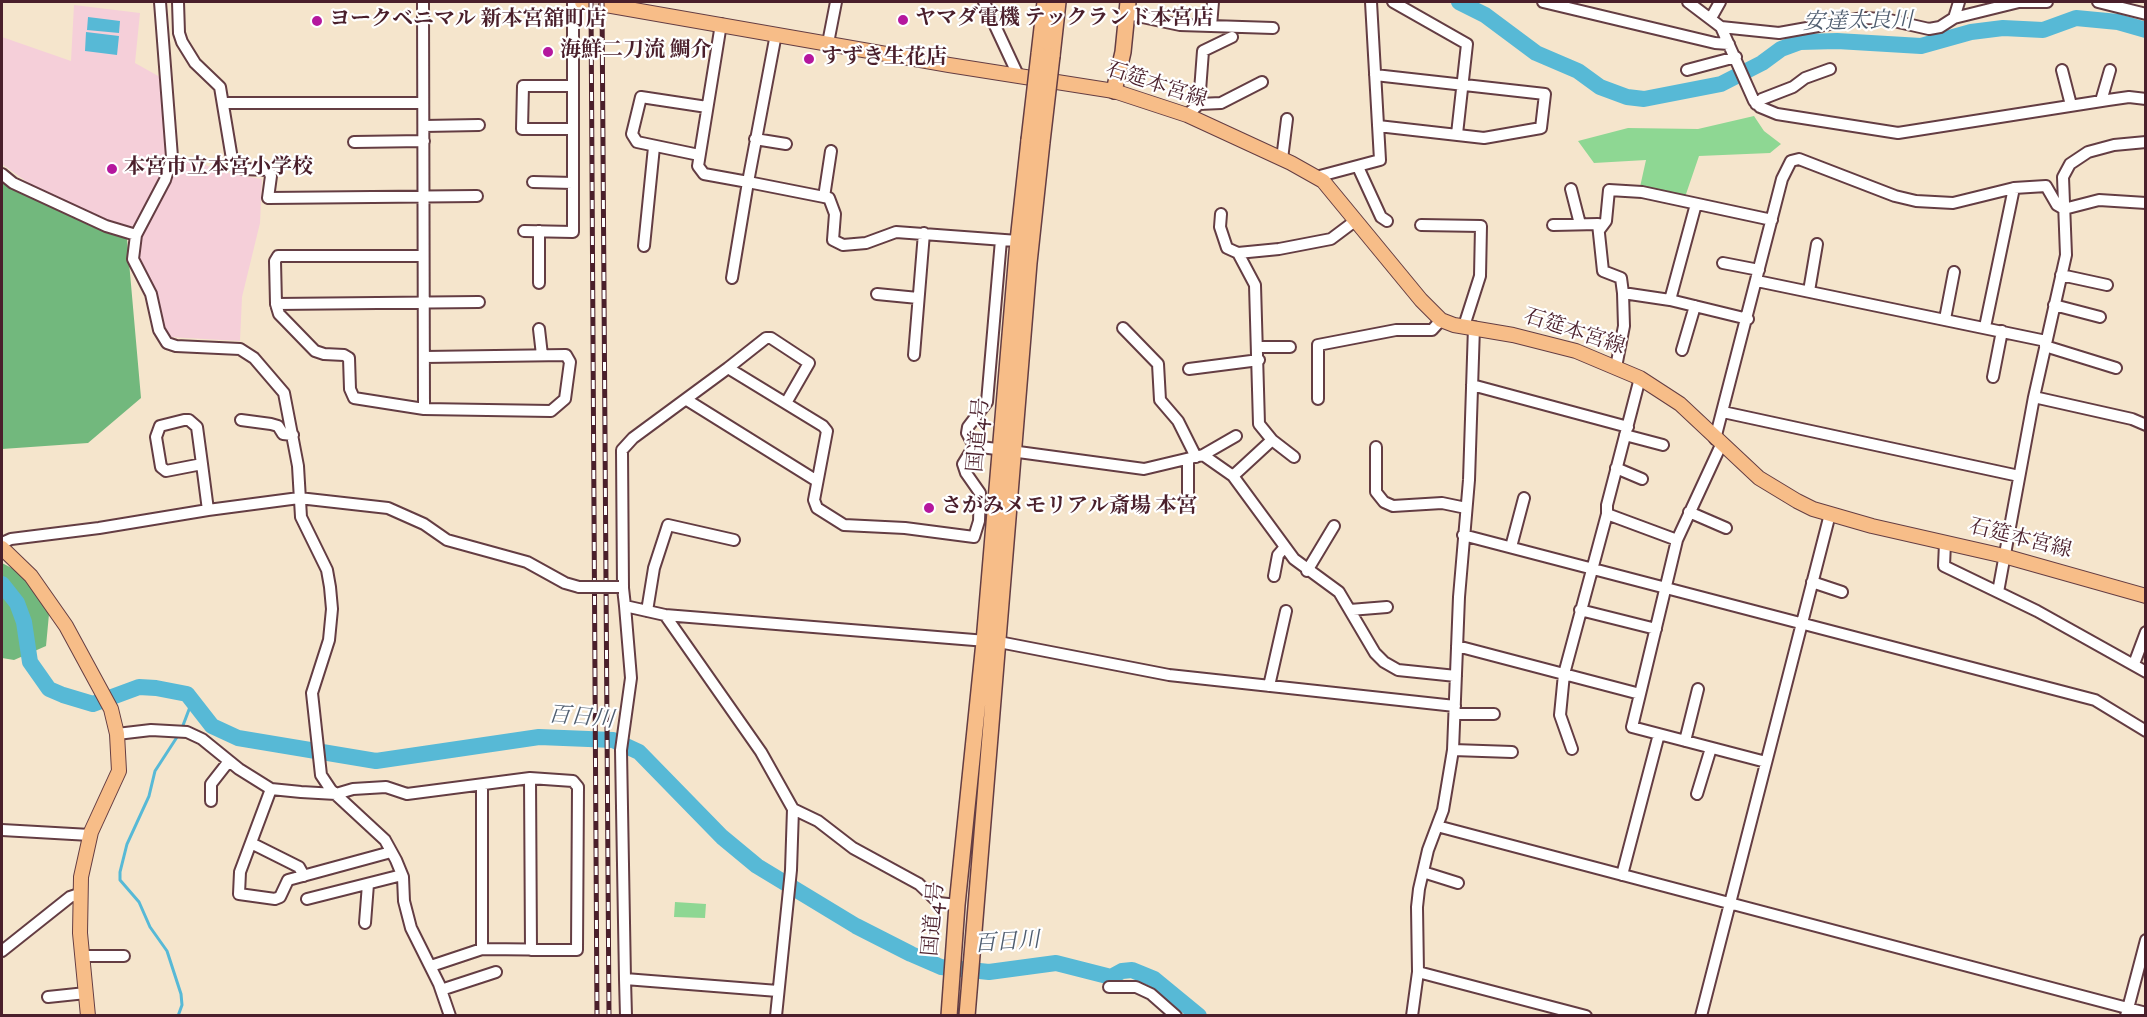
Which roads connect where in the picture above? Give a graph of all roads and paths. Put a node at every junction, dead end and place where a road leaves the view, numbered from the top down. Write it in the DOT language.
graph roads {
  1 [pos="160,2"];
  2 [pos="178,2"];
  3 [pos="423,2"];
  4 [pos="573,2"];
  5 [pos="836,2"];
  6 [pos="984,2"];
  7 [pos="1045,2"];
  8 [pos="1058,2"];
  9 [pos="1213,2"];
  10 [pos="1371,2"];
  11 [pos="1393,2"];
  12 [pos="1543,2"];
  13 [pos="1688,2"];
  14 [pos="1720,2"];
  15 [pos="1959,2"];
  16 [pos="2047,2"];
  17 [pos="2098,2"];
  18 [pos="606,5"];
  19 [pos="1128,8"];
  20 [pos="2145,14"];
  21 [pos="1710,18"];
  22 [pos="1954,18"];
  23 [pos="721,24"];
  24 [pos="1211,26"];
  25 [pos="1721,27"];
  26 [pos="1273,28"];
  27 [pos="776,34"];
  28 [pos="1232,37"];
  29 [pos="828,43"];
  30 [pos="1729,44"];
  31 [pos="1045,55"];
  32 [pos="1737,58"];
  33 [pos="1830,69"];
  34 [pos="1687,70"];
  35 [pos="2062,70"];
  36 [pos="2110,70"];
  37 [pos="1018,75"];
  38 [pos="1375,75"];
  39 [pos="1262,82"];
  40 [pos="1462,85"];
  41 [pos="573,86"];
  42 [pos="1114,91"];
  43 [pos="2145,99"];
  44 [pos="2101,101"];
  45 [pos="223,103"];
  46 [pos="423,103"];
  47 [pos="1755,103"];
  48 [pos="1199,104"];
  49 [pos="2071,105"];
  50 [pos="707,107"];
  51 [pos="1187,116"];
  52 [pos="1287,119"];
  53 [pos="479,125"];
  54 [pos="424,126"];
  55 [pos="1378,126"];
  56 [pos="573,129"];
  57 [pos="1457,134"];
  58 [pos="755,139"];
  59 [pos="424,141"];
  60 [pos="1036,141"];
  61 [pos="354,142"];
  62 [pos="2145,142"];
  63 [pos="786,144"];
  64 [pos="654,147"];
  65 [pos="831,152"];
  66 [pos="699,155"];
  67 [pos="1282,159"];
  68 [pos="1358,167"];
  69 [pos="2,174"];
  70 [pos="1316,177"];
  71 [pos="533,182"];
  72 [pos="748,182"];
  73 [pos="573,183"];
  74 [pos="2014,188"];
  75 [pos="1571,189"];
  76 [pos="477,196"];
  77 [pos="824,197"];
  78 [pos="423,198"];
  79 [pos="2145,203"];
  80 [pos="1696,204"];
  81 [pos="2064,209"];
  82 [pos="1221,214"];
  83 [pos="1772,220"];
  84 [pos="1354,221"];
  85 [pos="1387,221"];
  86 [pos="1580,224"];
  87 [pos="1421,225"];
  88 [pos="1553,225"];
  89 [pos="1600,229"];
  90 [pos="524,231"];
  91 [pos="538,231"];
  92 [pos="924,233"];
  93 [pos="136,235"];
  94 [pos="1001,240"];
  95 [pos="1018,241"];
  96 [pos="1817,244"];
  97 [pos="644,246"];
  98 [pos="1238,253"];
  99 [pos="423,256"];
  100 [pos="1723,263"];
  101 [pos="1954,272"];
  102 [pos="1758,275"];
  103 [pos="2061,275"];
  104 [pos="732,278"];
  105 [pos="539,283"];
  106 [pos="2107,285"];
  107 [pos="1809,291"];
  108 [pos="1623,292"];
  109 [pos="877,294"];
  110 [pos="918,298"];
  111 [pos="1670,300"];
  112 [pos="423,302"];
  113 [pos="479,302"];
  114 [pos="276,304"];
  115 [pos="2054,305"];
  116 [pos="1695,306"];
  117 [pos="2100,317"];
  118 [pos="1748,319"];
  119 [pos="1945,319"];
  120 [pos="1441,320"];
  121 [pos="1469,327"];
  122 [pos="1985,327"];
  123 [pos="1123,328"];
  124 [pos="539,329"];
  125 [pos="2002,331"];
  126 [pos="2045,344"];
  127 [pos="1259,347"];
  128 [pos="1290,347"];
  129 [pos="1682,350"];
  130 [pos="542,355"];
  131 [pos="914,355"];
  132 [pos="424,357"];
  133 [pos="1258,360"];
  134 [pos="1616,367"];
  135 [pos="728,368"];
  136 [pos="2116,368"];
  137 [pos="1189,369"];
  138 [pos="1994,376"];
  139 [pos="1640,378"];
  140 [pos="1472,385"];
  141 [pos="2034,397"];
  142 [pos="1318,399"];
  143 [pos="687,400"];
  144 [pos="786,403"];
  145 [pos="424,409"];
  146 [pos="1723,412"];
  147 [pos="241,420"];
  148 [pos="2145,426"];
  149 [pos="1626,431"];
  150 [pos="293,435"];
  151 [pos="1236,436"];
  152 [pos="1272,440"];
  153 [pos="1718,442"];
  154 [pos="1662,445"];
  155 [pos="974,446"];
  156 [pos="1376,447"];
  157 [pos="1007,450"];
  158 [pos="1196,457"];
  159 [pos="1294,457"];
  160 [pos="202,464"];
  161 [pos="1616,468"];
  162 [pos="1233,476"];
  163 [pos="2019,476"];
  164 [pos="1642,479"];
  165 [pos="817,481"];
  166 [pos="299,498"];
  167 [pos="1524,498"];
  168 [pos="1188,506"];
  169 [pos="1466,508"];
  170 [pos="208,510"];
  171 [pos="1689,512"];
  172 [pos="1607,513"];
  173 [pos="1830,514"];
  174 [pos="1334,526"];
  175 [pos="1726,528"];
  176 [pos="1463,535"];
  177 [pos="734,540"];
  178 [pos="1677,540"];
  179 [pos="1945,543"];
  180 [pos="2,545"];
  181 [pos="1285,547"];
  182 [pos="1511,547"];
  183 [pos="2004,556"];
  184 [pos="1592,567"];
  185 [pos="1307,571"];
  186 [pos="1274,576"];
  187 [pos="1812,582"];
  188 [pos="1666,587"];
  189 [pos="621,588"];
  190 [pos="1842,592"];
  191 [pos="1998,592"];
  192 [pos="2145,596"];
  193 [pos="625,606"];
  194 [pos="1387,607"];
  195 [pos="1350,610"];
  196 [pos="1580,610"];
  197 [pos="647,611"];
  198 [pos="1286,611"];
  199 [pos="665,615"];
  200 [pos="1802,622"];
  201 [pos="1656,629"];
  202 [pos="2145,632"];
  203 [pos="992,642"];
  204 [pos="1456,646"];
  205 [pos="2134,664"];
  206 [pos="2145,672"];
  207 [pos="1564,674"];
  208 [pos="1456,676"];
  209 [pos="1269,686"];
  210 [pos="1698,689"];
  211 [pos="1640,694"];
  212 [pos="1455,710"];
  213 [pos="1494,714"];
  214 [pos="2145,731"];
  215 [pos="117,734"];
  216 [pos="1659,734"];
  217 [pos="1684,741"];
  218 [pos="1572,748"];
  219 [pos="1711,748"];
  220 [pos="1453,750"];
  221 [pos="1512,752"];
  222 [pos="229,761"];
  223 [pos="1766,762"];
  224 [pos="530,778"];
  225 [pos="482,785"];
  226 [pos="271,789"];
  227 [pos="336,794"];
  228 [pos="1697,794"];
  229 [pos="211,801"];
  230 [pos="793,809"];
  231 [pos="1437,826"];
  232 [pos="2,830"];
  233 [pos="90,835"];
  234 [pos="251,843"];
  235 [pos="391,852"];
  236 [pos="1423,872"];
  237 [pos="402,875"];
  238 [pos="1622,875"];
  239 [pos="304,876"];
  240 [pos="1458,883"];
  241 [pos="368,884"];
  242 [pos="79,894"];
  243 [pos="307,899"];
  244 [pos="1729,903"];
  245 [pos="957,905"];
  246 [pos="365,923"];
  247 [pos="2145,940"];
  248 [pos="482,950"];
  249 [pos="531,950"];
  250 [pos="2,951"];
  251 [pos="82,956"];
  252 [pos="124,956"];
  253 [pos="431,966"];
  254 [pos="496,972"];
  255 [pos="1418,972"];
  256 [pos="625,979"];
  257 [pos="1109,987"];
  258 [pos="441,990"];
  259 [pos="778,991"];
  260 [pos="86,993"];
  261 [pos="48,996"];
  262 [pos="2127,1012"];
  263 [pos="2145,1013"];
  264 [pos="88,1016"];
  265 [pos="450,1016"];
  266 [pos="626,1016"];
  267 [pos="777,1016"];
  268 [pos="949,1016"];
  269 [pos="967,1016"];
  270 [pos="1176,1016"];
  271 [pos="1413,1016"];
  272 [pos="1586,1016"];
  273 [pos="1701,1016"];
  1 -- 93 [label="street"];
  2 -- 45 [label="street"];
  3 -- 46 [label="street"];
  4 -- 41 [label="street"];
  5 -- 29 [label="street"];
  6 -- 37 [label="street"];
  7 -- 31 [label="highway, 国道4号"];
  8 -- 31 [label="highway, 国道4号"];
  9 -- 24 [label="street"];
  10 -- 38 [label="street"];
  11 -- 40 [label="street"];
  12 -- 30 [label="street"];
  13 -- 21 [label="street"];
  14 -- 21 [label="street"];
  15 -- 22 [label="street"];
  16 -- 22 [label="street"];
  17 -- 20 [label="street"];
  18 -- 23 [label="main road, 石筵本宮線"];
  19 -- 24 [label="street"];
  19 -- 42 [label="highway"];
  21 -- 25 [label="street"];
  22 -- 25 [label="street"];
  23 -- 27 [label="main road, 石筵本宮線"];
  23 -- 50 [label="street"];
  24 -- 26 [label="street"];
  25 -- 30 [label="street"];
  27 -- 29 [label="main road, 石筵本宮線"];
  27 -- 58 [label="street"];
  28 -- 48 [label="street"];
  29 -- 37 [label="main road, 石筵本宮線"];
  30 -- 32 [label="street"];
  31 -- 60 [label="highway, 国道4号, bridge"];
  32 -- 34 [label="street"];
  32 -- 47 [label="street"];
  33 -- 47 [label="street"];
  35 -- 49 [label="street"];
  36 -- 44 [label="street"];
  37 -- 42 [label="main road, 石筵本宮線"];
  38 -- 40 [label="street"];
  38 -- 55 [label="street"];
  39 -- 48 [label="street"];
  40 -- 57 [label="street"];
  40 -- 57 [label="street"];
  41 -- 56 [label="street"];
  41 -- 56 [label="street"];
  42 -- 51 [label="main road, 石筵本宮線"];
  43 -- 44 [label="street"];
  44 -- 49 [label="street"];
  45 -- 46 [label="street"];
  45 -- 78 [label="street"];
  46 -- 54 [label="street"];
  47 -- 49 [label="street"];
  48 -- 51 [label="street"];
  50 -- 64 [label="street"];
  50 -- 66 [label="street"];
  51 -- 67 [label="main road, 石筵本宮線"];
  52 -- 67 [label="street"];
  53 -- 54 [label="street"];
  54 -- 59 [label="street"];
  55 -- 57 [label="street"];
  55 -- 68 [label="street"];
  56 -- 73 [label="street"];
  58 -- 63 [label="street"];
  58 -- 72 [label="street"];
  59 -- 61 [label="street"];
  59 -- 78 [label="street"];
  60 -- 95 [label="highway, 国道4号"];
  60 -- 157 [label="highway, 国道4号"];
  62 -- 81 [label="street"];
  64 -- 66 [label="street"];
  64 -- 97 [label="street"];
  65 -- 77 [label="street"];
  66 -- 72 [label="street"];
  67 -- 70 [label="main road, 石筵本宮線"];
  68 -- 70 [label="street"];
  68 -- 85 [label="street"];
  69 -- 93 [label="street"];
  70 -- 84 [label="main road, 石筵本宮線"];
  71 -- 73 [label="street"];
  72 -- 77 [label="street"];
  72 -- 104 [label="street"];
  73 -- 91 [label="street"];
  74 -- 81 [label="street"];
  74 -- 83 [label="street"];
  74 -- 122 [label="street"];
  75 -- 86 [label="street"];
  76 -- 78 [label="street"];
  77 -- 92 [label="street"];
  78 -- 99 [label="street"];
  79 -- 81 [label="street"];
  80 -- 83 [label="street"];
  80 -- 89 [label="street"];
  80 -- 111 [label="street"];
  81 -- 103 [label="street"];
  82 -- 98 [label="street"];
  83 -- 102 [label="street"];
  84 -- 98 [label="street"];
  84 -- 120 [label="main road, 石筵本宮線"];
  86 -- 88 [label="street"];
  86 -- 89 [label="street"];
  87 -- 121 [label="street"];
  89 -- 108 [label="street"];
  90 -- 91 [label="street"];
  91 -- 105 [label="street"];
  92 -- 94 [label="street"];
  92 -- 110 [label="street"];
  93 -- 150 [label="street"];
  94 -- 95 [label="street"];
  94 -- 155 [label="street"];
  95 -- 157 [label="highway, 国道4号"];
  96 -- 107 [label="street"];
  98 -- 127 [label="street"];
  99 -- 112 [label="street"];
  99 -- 114 [label="street"];
  100 -- 102 [label="street"];
  101 -- 119 [label="street"];
  102 -- 107 [label="street"];
  102 -- 118 [label="street"];
  103 -- 106 [label="street"];
  103 -- 115 [label="street"];
  107 -- 119 [label="street"];
  108 -- 111 [label="street"];
  108 -- 134 [label="street"];
  109 -- 110 [label="street"];
  110 -- 131 [label="street"];
  111 -- 116 [label="street"];
  112 -- 113 [label="street"];
  112 -- 114 [label="street"];
  112 -- 132 [label="street"];
  114 -- 145 [label="street"];
  115 -- 117 [label="street"];
  115 -- 126 [label="street"];
  116 -- 118 [label="street"];
  116 -- 129 [label="street"];
  118 -- 146 [label="street"];
  119 -- 122 [label="street"];
  120 -- 121 [label="main road, 石筵本宮線"];
  120 -- 142 [label="street"];
  121 -- 134 [label="main road, 石筵本宮線"];
  121 -- 140 [label="street"];
  122 -- 125 [label="street"];
  123 -- 158 [label="street"];
  124 -- 130 [label="street"];
  125 -- 126 [label="street"];
  125 -- 138 [label="street"];
  126 -- 136 [label="street"];
  126 -- 141 [label="street"];
  127 -- 128 [label="street"];
  127 -- 133 [label="street"];
  130 -- 132 [label="street"];
  130 -- 145 [label="street"];
  132 -- 145 [label="street"];
  133 -- 137 [label="street"];
  133 -- 152 [label="street"];
  134 -- 139 [label="main road, 石筵本宮線"];
  135 -- 143 [label="street"];
  135 -- 144 [label="street"];
  135 -- 144 [label="street"];
  139 -- 149 [label="street"];
  139 -- 153 [label="main road, 石筵本宮線"];
  140 -- 149 [label="street"];
  140 -- 169 [label="street"];
  141 -- 148 [label="street"];
  141 -- 163 [label="street"];
  143 -- 165 [label="street"];
  143 -- 189 [label="street"];
  144 -- 165 [label="street"];
  146 -- 153 [label="street"];
  146 -- 163 [label="street"];
  147 -- 150 [label="street"];
  149 -- 154 [label="street"];
  149 -- 161 [label="street"];
  150 -- 166 [label="street"];
  151 -- 158 [label="street"];
  152 -- 159 [label="street"];
  152 -- 162 [label="street"];
  153 -- 171 [label="street"];
  153 -- 173 [label="main road, 石筵本宮線"];
  155 -- 157 [label="street"];
  155 -- 165 [label="street"];
  156 -- 169 [label="street"];
  157 -- 158 [label="street"];
  157 -- 203 [label="highway, 国道4号"];
  158 -- 162 [label="street"];
  158 -- 168 [label="street"];
  160 -- 160 [label="street"];
  160 -- 170 [label="street"];
  161 -- 164 [label="street"];
  161 -- 172 [label="street"];
  162 -- 181 [label="street"];
  163 -- 183 [label="street"];
  166 -- 170 [label="street"];
  166 -- 189 [label="street, bridge"];
  166 -- 227 [label="street"];
  167 -- 182 [label="street"];
  169 -- 176 [label="street"];
  170 -- 180 [label="street"];
  171 -- 175 [label="street"];
  171 -- 178 [label="street"];
  172 -- 178 [label="street"];
  172 -- 184 [label="street"];
  173 -- 179 [label="main road, 石筵本宮線"];
  173 -- 187 [label="street"];
  174 -- 185 [label="street"];
  176 -- 182 [label="street"];
  176 -- 204 [label="street"];
  177 -- 197 [label="street"];
  178 -- 188 [label="street"];
  179 -- 183 [label="main road, 石筵本宮線"];
  179 -- 191 [label="street"];
  180 -- 215 [label="main road"];
  181 -- 185 [label="street"];
  181 -- 186 [label="street"];
  182 -- 184 [label="street"];
  183 -- 191 [label="street"];
  183 -- 192 [label="main road, 石筵本宮線"];
  184 -- 188 [label="street"];
  184 -- 196 [label="street"];
  185 -- 195 [label="street"];
  187 -- 190 [label="street"];
  187 -- 200 [label="street"];
  188 -- 200 [label="street"];
  188 -- 201 [label="street"];
  189 -- 193 [label="street"];
  191 -- 205 [label="street"];
  193 -- 197 [label="street"];
  193 -- 256 [label="street"];
  194 -- 195 [label="street"];
  195 -- 208 [label="street"];
  196 -- 201 [label="street"];
  196 -- 207 [label="street"];
  197 -- 199 [label="street"];
  198 -- 209 [label="street"];
  199 -- 203 [label="street"];
  199 -- 230 [label="street"];
  200 -- 214 [label="street"];
  200 -- 223 [label="street"];
  201 -- 211 [label="street"];
  202 -- 205 [label="street"];
  203 -- 209 [label="street"];
  203 -- 245 [label="highway, 国道4号"];
  203 -- 269 [label="highway, 国道4号"];
  204 -- 207 [label="street"];
  204 -- 208 [label="street"];
  205 -- 206 [label="street"];
  207 -- 211 [label="street"];
  207 -- 218 [label="street"];
  208 -- 212 [label="street"];
  209 -- 212 [label="street"];
  210 -- 217 [label="street"];
  211 -- 216 [label="street"];
  212 -- 213 [label="street"];
  212 -- 220 [label="street"];
  215 -- 222 [label="street"];
  215 -- 233 [label="main road"];
  216 -- 217 [label="street"];
  216 -- 238 [label="street"];
  217 -- 219 [label="street"];
  219 -- 223 [label="street"];
  219 -- 228 [label="street"];
  220 -- 221 [label="street"];
  220 -- 231 [label="street"];
  222 -- 226 [label="street"];
  222 -- 229 [label="street"];
  223 -- 244 [label="street"];
  224 -- 225 [label="street"];
  224 -- 249 [label="street"];
  224 -- 249 [label="street"];
  225 -- 227 [label="street"];
  225 -- 248 [label="street"];
  226 -- 227 [label="street"];
  226 -- 234 [label="street"];
  227 -- 235 [label="street"];
  230 -- 245 [label="street"];
  230 -- 259 [label="street"];
  231 -- 236 [label="street"];
  231 -- 238 [label="street"];
  232 -- 233 [label="street"];
  233 -- 242 [label="main road"];
  234 -- 239 [label="street"];
  234 -- 239 [label="street"];
  235 -- 237 [label="street"];
  235 -- 239 [label="street"];
  236 -- 240 [label="street"];
  236 -- 255 [label="street"];
  237 -- 241 [label="street"];
  237 -- 253 [label="street"];
  238 -- 244 [label="street"];
  241 -- 243 [label="street"];
  241 -- 246 [label="street"];
  242 -- 250 [label="street"];
  242 -- 251 [label="main road"];
  244 -- 262 [label="street"];
  244 -- 273 [label="street"];
  245 -- 268 [label="highway, 国道4号"];
  247 -- 262 [label="street"];
  248 -- 249 [label="street"];
  248 -- 253 [label="street"];
  251 -- 252 [label="street"];
  251 -- 260 [label="main road"];
  253 -- 258 [label="street"];
  254 -- 258 [label="street"];
  255 -- 271 [label="street"];
  255 -- 272 [label="street"];
  256 -- 259 [label="street"];
  256 -- 266 [label="street"];
  257 -- 270 [label="street"];
  258 -- 265 [label="street"];
  259 -- 267 [label="street"];
  260 -- 261 [label="street"];
  260 -- 264 [label="main road"];
  262 -- 263 [label="street"];
}
